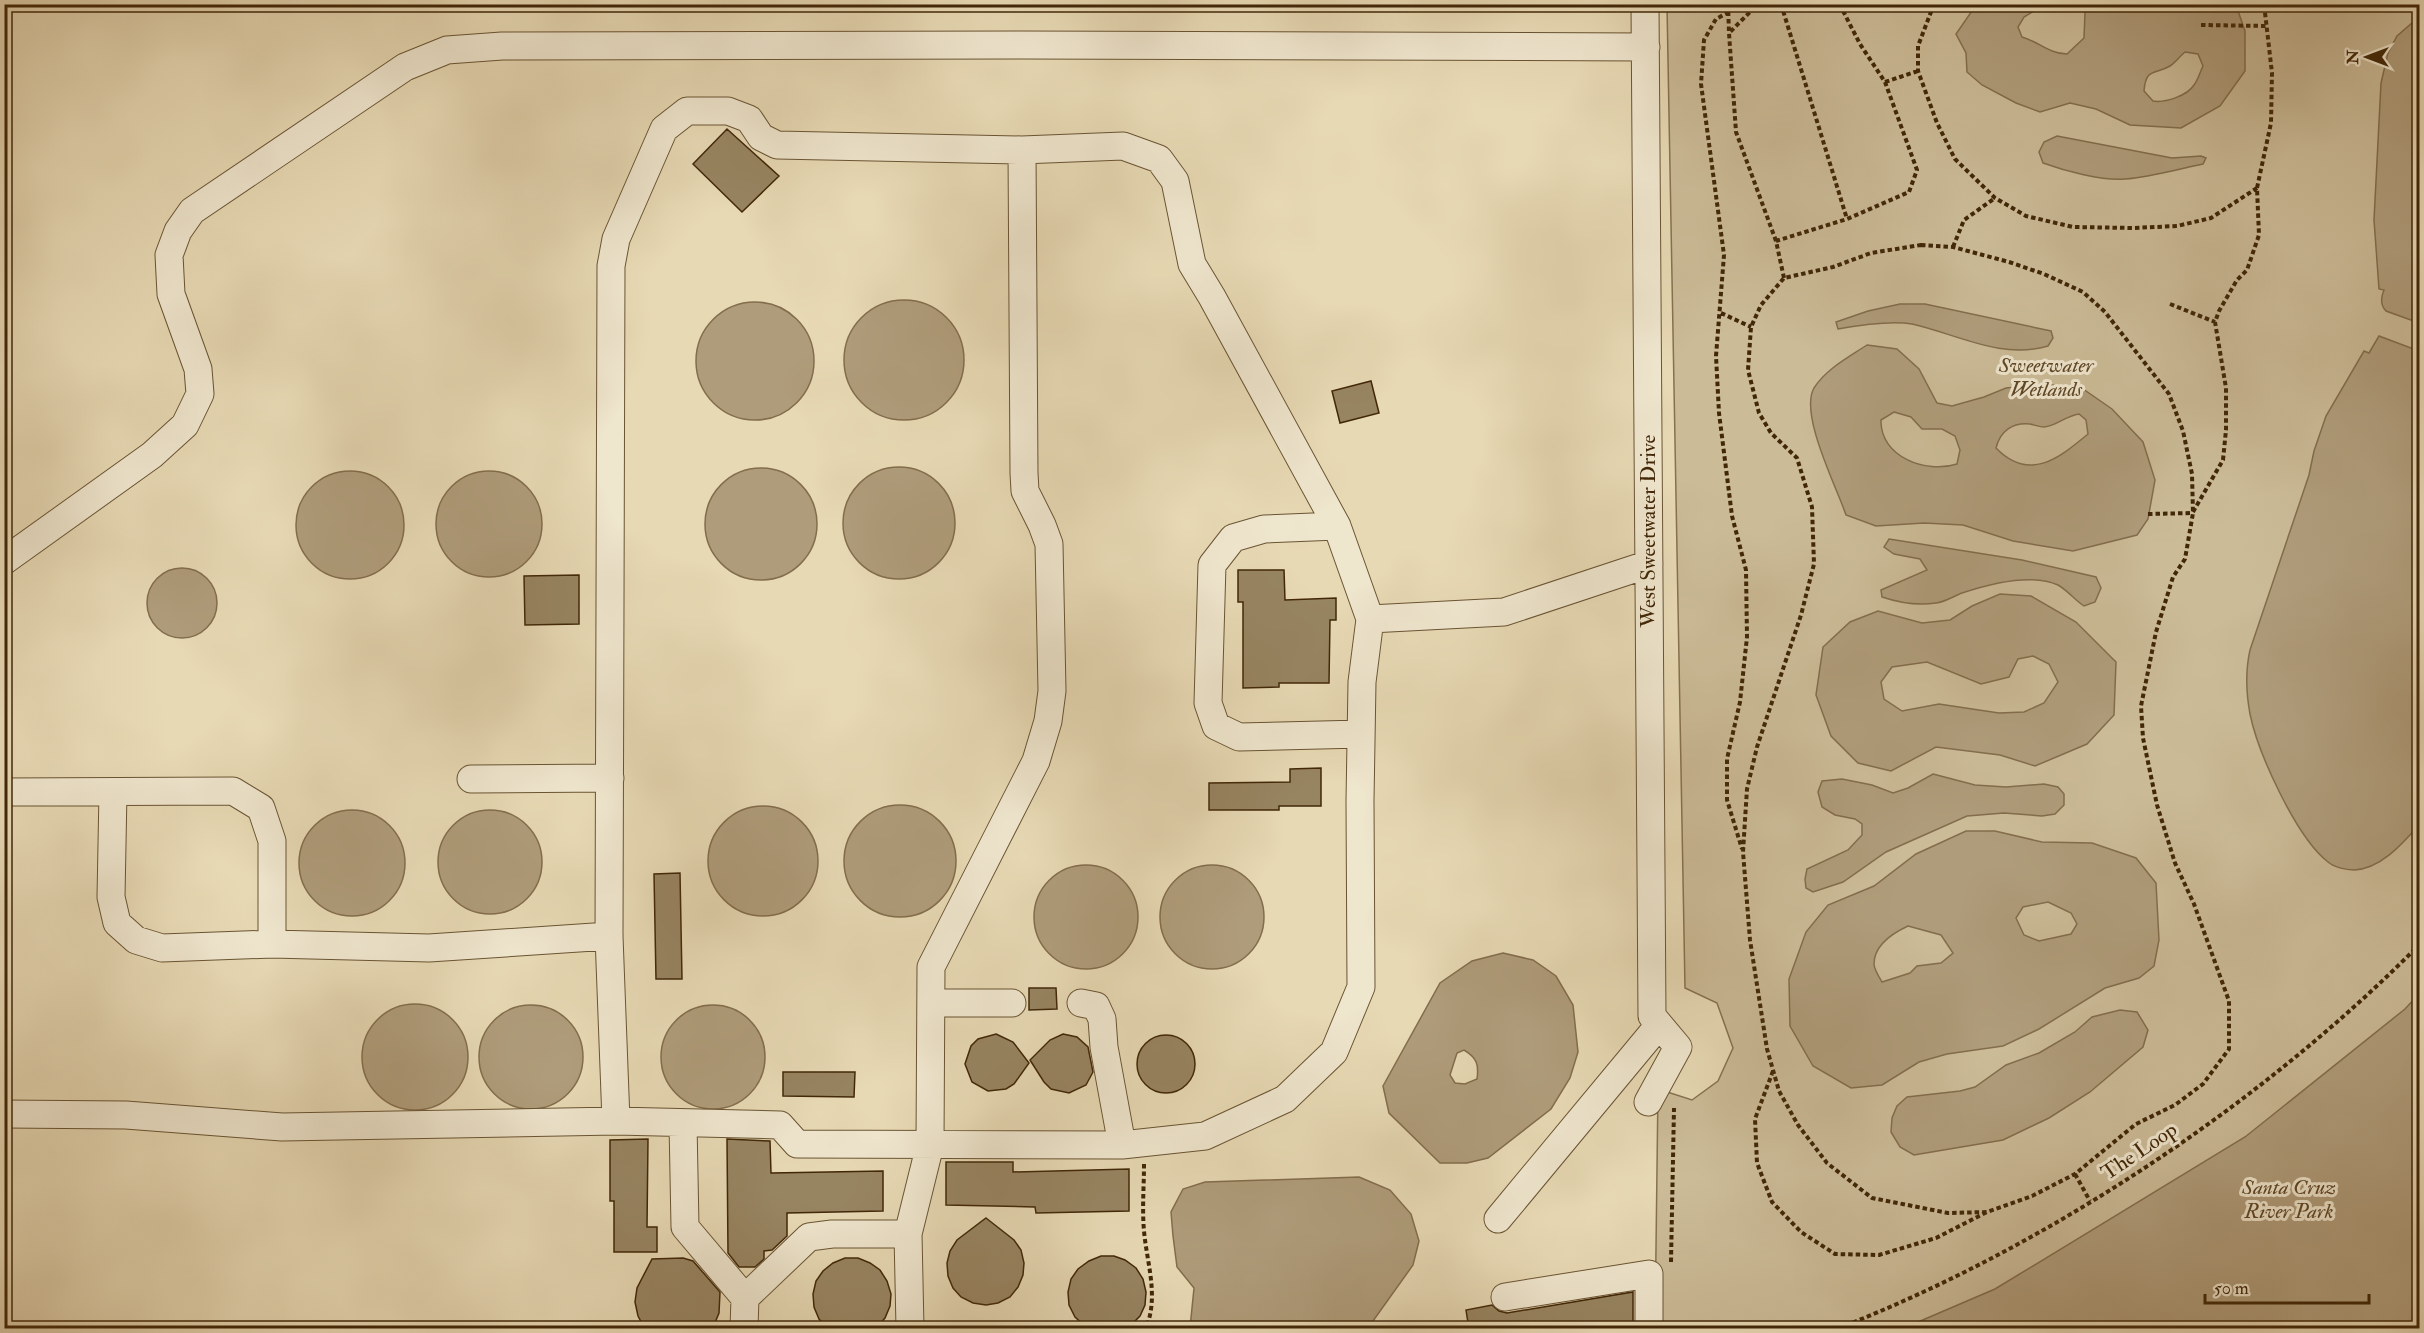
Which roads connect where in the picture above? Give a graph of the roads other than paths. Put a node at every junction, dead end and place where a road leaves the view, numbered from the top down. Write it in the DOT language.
graph roads {
  1 [pos="1645,4"];
  2 [pos="1646,47"];
  3 [pos="1022,150"];
  4 [pos="1337,526"];
  5 [pos="4,561"];
  6 [pos="1648,564"];
  7 [pos="1370,619"];
  8 [pos="1361,734"];
  9 [pos="610,778"];
  10 [pos="471,779"];
  11 [pos="4,792"];
  12 [pos="113,792"];
  13 [pos="609,936"];
  14 [pos="272,944"];
  15 [pos="931,1003"];
  16 [pos="1012,1003"];
  17 [pos="1081,1003"];
  18 [pos="1659,1025"];
  19 [pos="1661,1103"];
  20 [pos="4,1113"];
  21 [pos="616,1121"];
  22 [pos="683,1123"];
  23 [pos="1133,1144"];
  24 [pos="930,1145"];
  25 [pos="1498,1219"];
  26 [pos="908,1234"];
  27 [pos="1505,1297"];
  28 [pos="746,1298"];
  29 [pos="744,1329"];
  30 [pos="910,1329"];
  31 [pos="1648,1329"];
  1 -- 2 [label="street, West Sweetwater Drive"];
  2 -- 5 [label="street"];
  2 -- 6 [label="street, West Sweetwater Drive"];
  3 -- 4 [label="street"];
  3 -- 9 [label="street"];
  3 -- 15 [label="street"];
  4 -- 7 [label="street"];
  4 -- 8 [label="street"];
  6 -- 7 [label="street"];
  6 -- 18 [label="street, West Sweetwater Drive"];
  7 -- 8 [label="street"];
  8 -- 23 [label="street"];
  9 -- 10 [label="street"];
  9 -- 13 [label="street"];
  11 -- 12 [label="street"];
  12 -- 14 [label="street"];
  12 -- 14 [label="street"];
  13 -- 14 [label="street"];
  13 -- 21 [label="street"];
  15 -- 16 [label="street"];
  15 -- 24 [label="street"];
  17 -- 23 [label="street"];
  18 -- 19 [label="street, West Sweetwater Drive"];
  18 -- 25 [label="street"];
  20 -- 21 [label="street"];
  21 -- 22 [label="street"];
  22 -- 24 [label="street"];
  22 -- 28 [label="street"];
  23 -- 24 [label="street"];
  24 -- 26 [label="street"];
  26 -- 28 [label="street"];
  26 -- 30 [label="street"];
  27 -- 31 [label="street"];
  28 -- 29 [label="street"];
}
